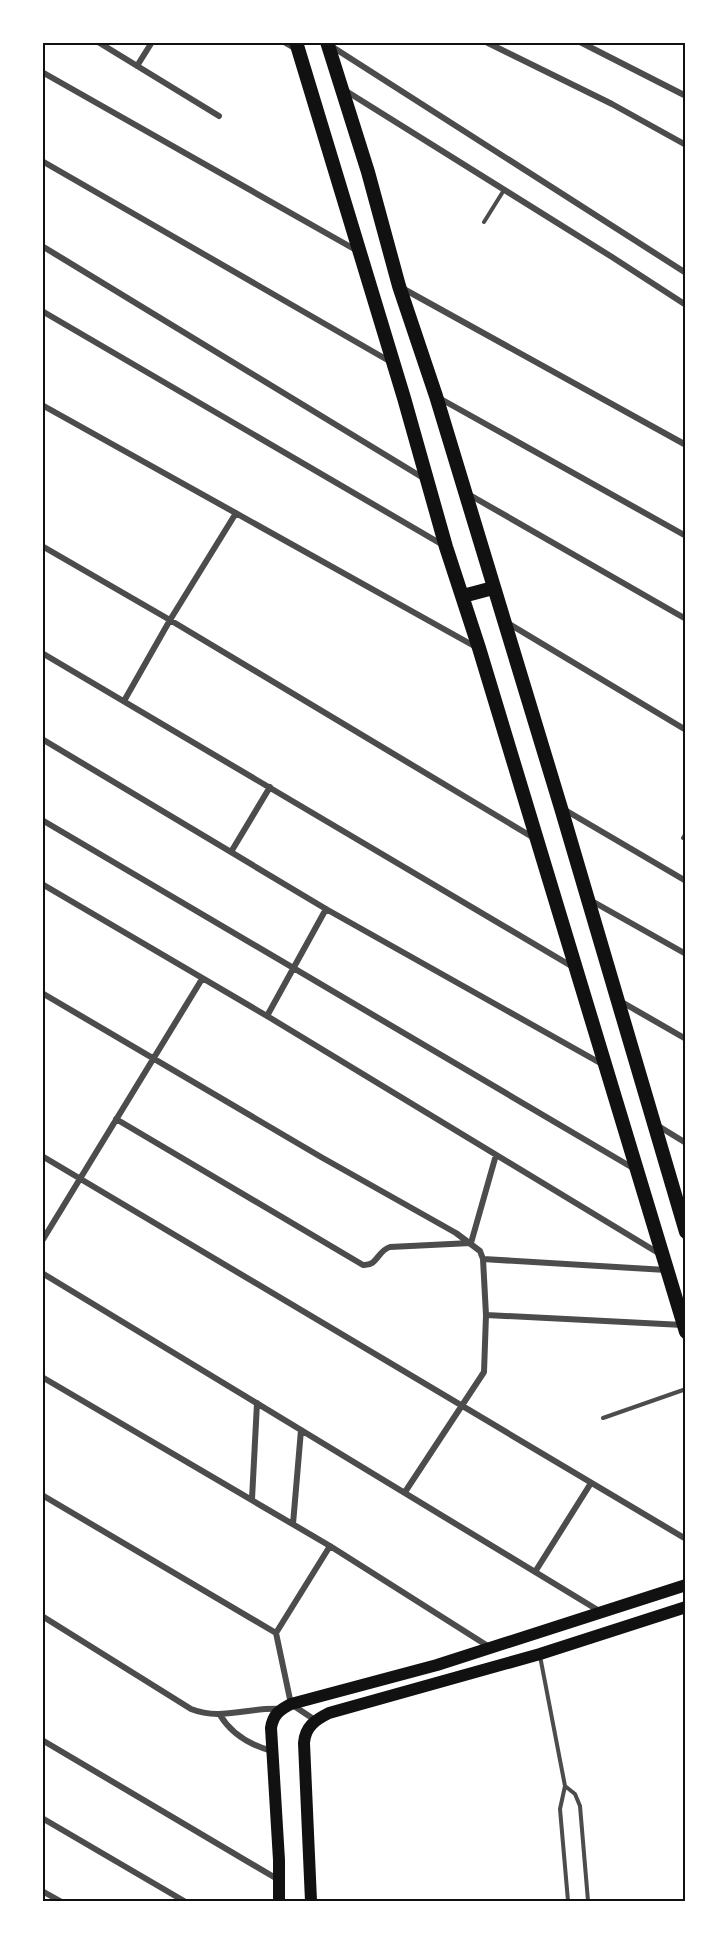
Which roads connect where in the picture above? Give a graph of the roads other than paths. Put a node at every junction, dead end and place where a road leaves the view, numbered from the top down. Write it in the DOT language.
graph roads {
  1 [pos="98,42"];
  2 [pos="152,42"];
  3 [pos="284,42"];
  4 [pos="486,42"];
  5 [pos="580,42"];
  6 [pos="328,43"];
  7 [pos="297,47"];
  8 [pos="137,66"];
  9 [pos="42,72"];
  10 [pos="343,89"];
  11 [pos="686,96"];
  12 [pos="219,116"];
  13 [pos="686,145"];
  14 [pos="42,161"];
  15 [pos="504,190"];
  16 [pos="484,222"];
  17 [pos="42,246"];
  18 [pos="359,252"];
  19 [pos="686,273"];
  20 [pos="399,286"];
  21 [pos="686,305"];
  22 [pos="42,311"];
  23 [pos="394,364"];
  24 [pos="436,396"];
  25 [pos="42,405"];
  26 [pos="686,445"];
  27 [pos="428,481"];
  28 [pos="464,492"];
  29 [pos="236,513"];
  30 [pos="686,536"];
  31 [pos="42,546"];
  32 [pos="446,547"];
  33 [pos="493,588"];
  34 [pos="463,596"];
  35 [pos="170,620"];
  36 [pos="686,620"];
  37 [pos="503,621"];
  38 [pos="479,648"];
  39 [pos="42,653"];
  40 [pos="124,701"];
  41 [pos="686,730"];
  42 [pos="42,739"];
  43 [pos="270,787"];
  44 [pos="561,808"];
  45 [pos="42,820"];
  46 [pos="686,832"];
  47 [pos="683,838"];
  48 [pos="537,840"];
  49 [pos="231,852"];
  50 [pos="686,881"];
  51 [pos="42,884"];
  52 [pos="586,898"];
  53 [pos="326,909"];
  54 [pos="686,954"];
  55 [pos="294,967"];
  56 [pos="576,969"];
  57 [pos="202,979"];
  58 [pos="42,993"];
  59 [pos="616,999"];
  60 [pos="267,1016"];
  61 [pos="686,1039"];
  62 [pos="152,1058"];
  63 [pos="605,1066"];
  64 [pos="116,1119"];
  65 [pos="652,1122"];
  66 [pos="686,1143"];
  67 [pos="496,1155"];
  68 [pos="42,1156"];
  69 [pos="637,1170"];
  70 [pos="80,1179"];
  71 [pos="686,1232"];
  72 [pos="42,1241"];
  73 [pos="471,1243"];
  74 [pos="663,1256"];
  75 [pos="483,1259"];
  76 [pos="667,1270"];
  77 [pos="42,1273"];
  78 [pos="486,1315"];
  79 [pos="685,1329"];
  80 [pos="42,1377"];
  81 [pos="686,1389"];
  82 [pos="257,1403"];
  83 [pos="462,1406"];
  84 [pos="603,1418"];
  85 [pos="301,1430"];
  86 [pos="591,1483"];
  87 [pos="405,1492"];
  88 [pos="42,1495"];
  89 [pos="252,1499"];
  90 [pos="293,1524"];
  91 [pos="686,1539"];
  92 [pos="330,1546"];
  93 [pos="535,1572"];
  94 [pos="686,1585"];
  95 [pos="686,1607"];
  96 [pos="601,1612"];
  97 [pos="42,1616"];
  98 [pos="276,1633"];
  99 [pos="491,1648"];
  100 [pos="540,1654"];
  101 [pos="285,1707"];
  102 [pos="220,1715"];
  103 [pos="315,1720"];
  104 [pos="42,1740"];
  105 [pos="273,1751"];
  106 [pos="565,1786"];
  107 [pos="42,1818"];
  108 [pos="279,1880"];
  109 [pos="42,1891"];
  110 [pos="60,1901"];
  111 [pos="184,1901"];
  112 [pos="279,1901"];
  113 [pos="311,1901"];
  114 [pos="568,1901"];
  115 [pos="588,1901"];
  1 -- 8 [label="street"];
  2 -- 8 [label="street"];
  3 -- 7 [label="street"];
  4 -- 13 [label="street"];
  5 -- 11 [label="street"];
  6 -- 10 [label="main road"];
  6 -- 19 [label="street"];
  7 -- 18 [label="main road"];
  8 -- 12 [label="street"];
  9 -- 18 [label="street"];
  10 -- 15 [label="street"];
  10 -- 20 [label="main road"];
  14 -- 23 [label="street"];
  15 -- 16 [label="lane"];
  15 -- 21 [label="street"];
  17 -- 27 [label="street"];
  18 -- 23 [label="main road"];
  20 -- 24 [label="main road"];
  20 -- 26 [label="street"];
  22 -- 32 [label="street"];
  23 -- 27 [label="main road"];
  24 -- 28 [label="main road"];
  24 -- 30 [label="street"];
  25 -- 29 [label="street"];
  27 -- 32 [label="main road"];
  28 -- 33 [label="main road"];
  28 -- 36 [label="street"];
  29 -- 35 [label="street"];
  29 -- 38 [label="street"];
  31 -- 35 [label="street"];
  32 -- 34 [label="main road"];
  33 -- 34 [label="main road"];
  33 -- 37 [label="main road"];
  34 -- 38 [label="main road"];
  35 -- 40 [label="street"];
  35 -- 48 [label="street"];
  37 -- 41 [label="street"];
  37 -- 44 [label="main road"];
  38 -- 48 [label="main road"];
  39 -- 40 [label="street"];
  40 -- 43 [label="street"];
  42 -- 49 [label="street"];
  43 -- 49 [label="street"];
  43 -- 56 [label="street"];
  44 -- 50 [label="street"];
  44 -- 52 [label="main road"];
  45 -- 55 [label="street"];
  46 -- 47 [label="lane"];
  48 -- 56 [label="main road"];
  49 -- 53 [label="street"];
  51 -- 57 [label="street"];
  52 -- 54 [label="street"];
  52 -- 59 [label="main road"];
  53 -- 55 [label="street"];
  53 -- 63 [label="street"];
  55 -- 60 [label="street"];
  55 -- 69 [label="street"];
  56 -- 63 [label="main road"];
  57 -- 60 [label="street"];
  57 -- 62 [label="street"];
  58 -- 62 [label="street"];
  59 -- 61 [label="street"];
  59 -- 65 [label="main road"];
  60 -- 67 [label="street"];
  62 -- 64 [label="street"];
  62 -- 73 [label="street"];
  63 -- 69 [label="main road"];
  64 -- 70 [label="street"];
  64 -- 73 [label="street"];
  65 -- 66 [label="street"];
  65 -- 71 [label="main road"];
  67 -- 73 [label="street"];
  67 -- 74 [label="street"];
  68 -- 70 [label="street"];
  69 -- 74 [label="main road"];
  70 -- 72 [label="street"];
  70 -- 83 [label="street"];
  73 -- 75 [label="street"];
  74 -- 76 [label="main road"];
  75 -- 76 [label="street"];
  75 -- 78 [label="street"];
  76 -- 79 [label="main road"];
  77 -- 82 [label="street"];
  78 -- 79 [label="street"];
  78 -- 83 [label="street"];
  80 -- 89 [label="street"];
  81 -- 84 [label="lane"];
  82 -- 85 [label="street"];
  82 -- 89 [label="street"];
  83 -- 86 [label="street"];
  83 -- 87 [label="street"];
  85 -- 87 [label="street"];
  85 -- 90 [label="street"];
  86 -- 91 [label="street"];
  86 -- 93 [label="street"];
  87 -- 93 [label="street"];
  88 -- 98 [label="street"];
  89 -- 90 [label="street"];
  90 -- 92 [label="street"];
  92 -- 98 [label="street"];
  92 -- 99 [label="street"];
  93 -- 96 [label="street"];
  94 -- 96 [label="main road"];
  95 -- 100 [label="main road"];
  96 -- 99 [label="main road"];
  97 -- 102 [label="street"];
  98 -- 101 [label="street"];
  99 -- 101 [label="main road"];
  100 -- 103 [label="main road"];
  100 -- 106 [label="lane"];
  101 -- 102 [label="street"];
  101 -- 103 [label="street"];
  101 -- 105 [label="main road"];
  102 -- 105 [label="street"];
  103 -- 113 [label="main road"];
  104 -- 108 [label="street"];
  105 -- 108 [label="main road"];
  106 -- 114 [label="lane"];
  106 -- 115 [label="lane"];
  107 -- 111 [label="street"];
  108 -- 112 [label="main road"];
  109 -- 110 [label="street"];
}
